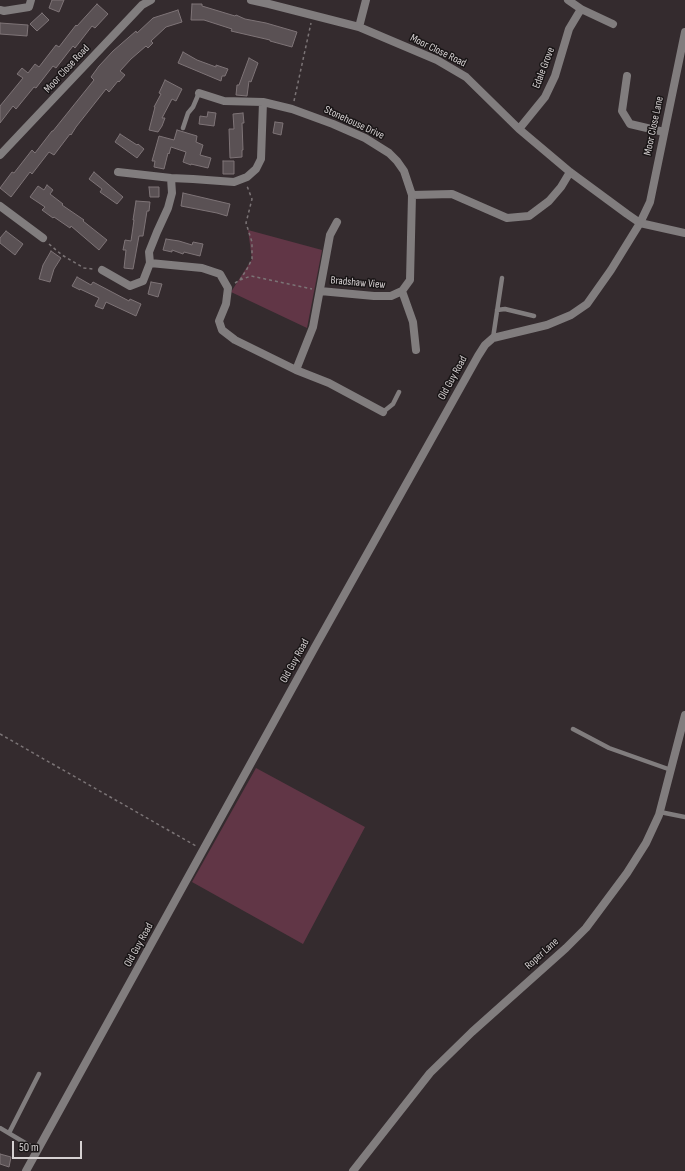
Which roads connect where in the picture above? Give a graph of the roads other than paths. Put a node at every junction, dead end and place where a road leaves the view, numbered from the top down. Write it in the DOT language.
graph roads {
  1 [pos="31,0"];
  2 [pos="151,0"];
  3 [pos="251,0"];
  4 [pos="366,0"];
  5 [pos="568,0"];
  6 [pos="270,2"];
  7 [pos="581,9"];
  8 [pos="0,10"];
  9 [pos="613,24"];
  10 [pos="359,27"];
  11 [pos="685,32"];
  12 [pos="627,76"];
  13 [pos="199,93"];
  14 [pos="263,102"];
  15 [pos="183,128"];
  16 [pos="519,129"];
  17 [pos="664,132"];
  18 [pos="0,155"];
  19 [pos="118,172"];
  20 [pos="570,172"];
  21 [pos="171,178"];
  22 [pos="412,195"];
  23 [pos="0,206"];
  24 [pos="337,222"];
  25 [pos="640,223"];
  26 [pos="685,233"];
  27 [pos="43,238"];
  28 [pos="150,263"];
  29 [pos="102,270"];
  30 [pos="502,278"];
  31 [pos="320,291"];
  32 [pos="402,291"];
  33 [pos="497,310"];
  34 [pos="534,316"];
  35 [pos="493,338"];
  36 [pos="416,350"];
  37 [pos="296,370"];
  38 [pos="399,392"];
  39 [pos="383,412"];
  40 [pos="685,715"];
  41 [pos="573,729"];
  42 [pos="671,770"];
  43 [pos="660,812"];
  44 [pos="685,816"];
  45 [pos="39,1074"];
  46 [pos="0,1128"];
  47 [pos="8,1133"];
  48 [pos="37,1150"];
  49 [pos="26,1171"];
  50 [pos="353,1171"];
  1 -- 8 [label="street"];
  2 -- 18 [label="street, Moor Close Road"];
  3 -- 6 [label="street, Moor Close Road"];
  4 -- 10 [label="street"];
  5 -- 7 [label="street"];
  6 -- 10 [label="street, Moor Close Road"];
  7 -- 9 [label="street"];
  7 -- 16 [label="street, Edale Grove"];
  10 -- 16 [label="street, Moor Close Road"];
  11 -- 17 [label="street, Moor Close Lane"];
  12 -- 17 [label="street"];
  13 -- 14 [label="street, Stonehouse Drive"];
  13 -- 15 [label="lane"];
  14 -- 21 [label="street"];
  14 -- 22 [label="street, Stonehouse Drive"];
  16 -- 20 [label="street, Moor Close Road"];
  17 -- 25 [label="street, Moor Close Lane"];
  19 -- 21 [label="street"];
  20 -- 22 [label="street"];
  20 -- 25 [label="street, Moor Close Road"];
  21 -- 28 [label="street"];
  22 -- 32 [label="street"];
  23 -- 27 [label="street"];
  24 -- 31 [label="street"];
  25 -- 26 [label="street"];
  25 -- 35 [label="street"];
  28 -- 29 [label="street"];
  28 -- 37 [label="street"];
  30 -- 33 [label="lane"];
  31 -- 32 [label="street, Bradshaw View"];
  31 -- 37 [label="street, Bradshaw View"];
  32 -- 36 [label="street"];
  33 -- 34 [label="lane"];
  33 -- 35 [label="lane"];
  35 -- 48 [label="street, Old Guy Road"];
  37 -- 39 [label="street"];
  38 -- 39 [label="lane"];
  40 -- 42 [label="street, Roper Lane"];
  41 -- 42 [label="lane"];
  42 -- 43 [label="street, Roper Lane"];
  43 -- 44 [label="lane"];
  43 -- 50 [label="street, Roper Lane"];
  45 -- 47 [label="lane"];
  46 -- 47 [label="lane"];
  47 -- 48 [label="lane"];
  48 -- 49 [label="street, Old Guy Road"];
}
